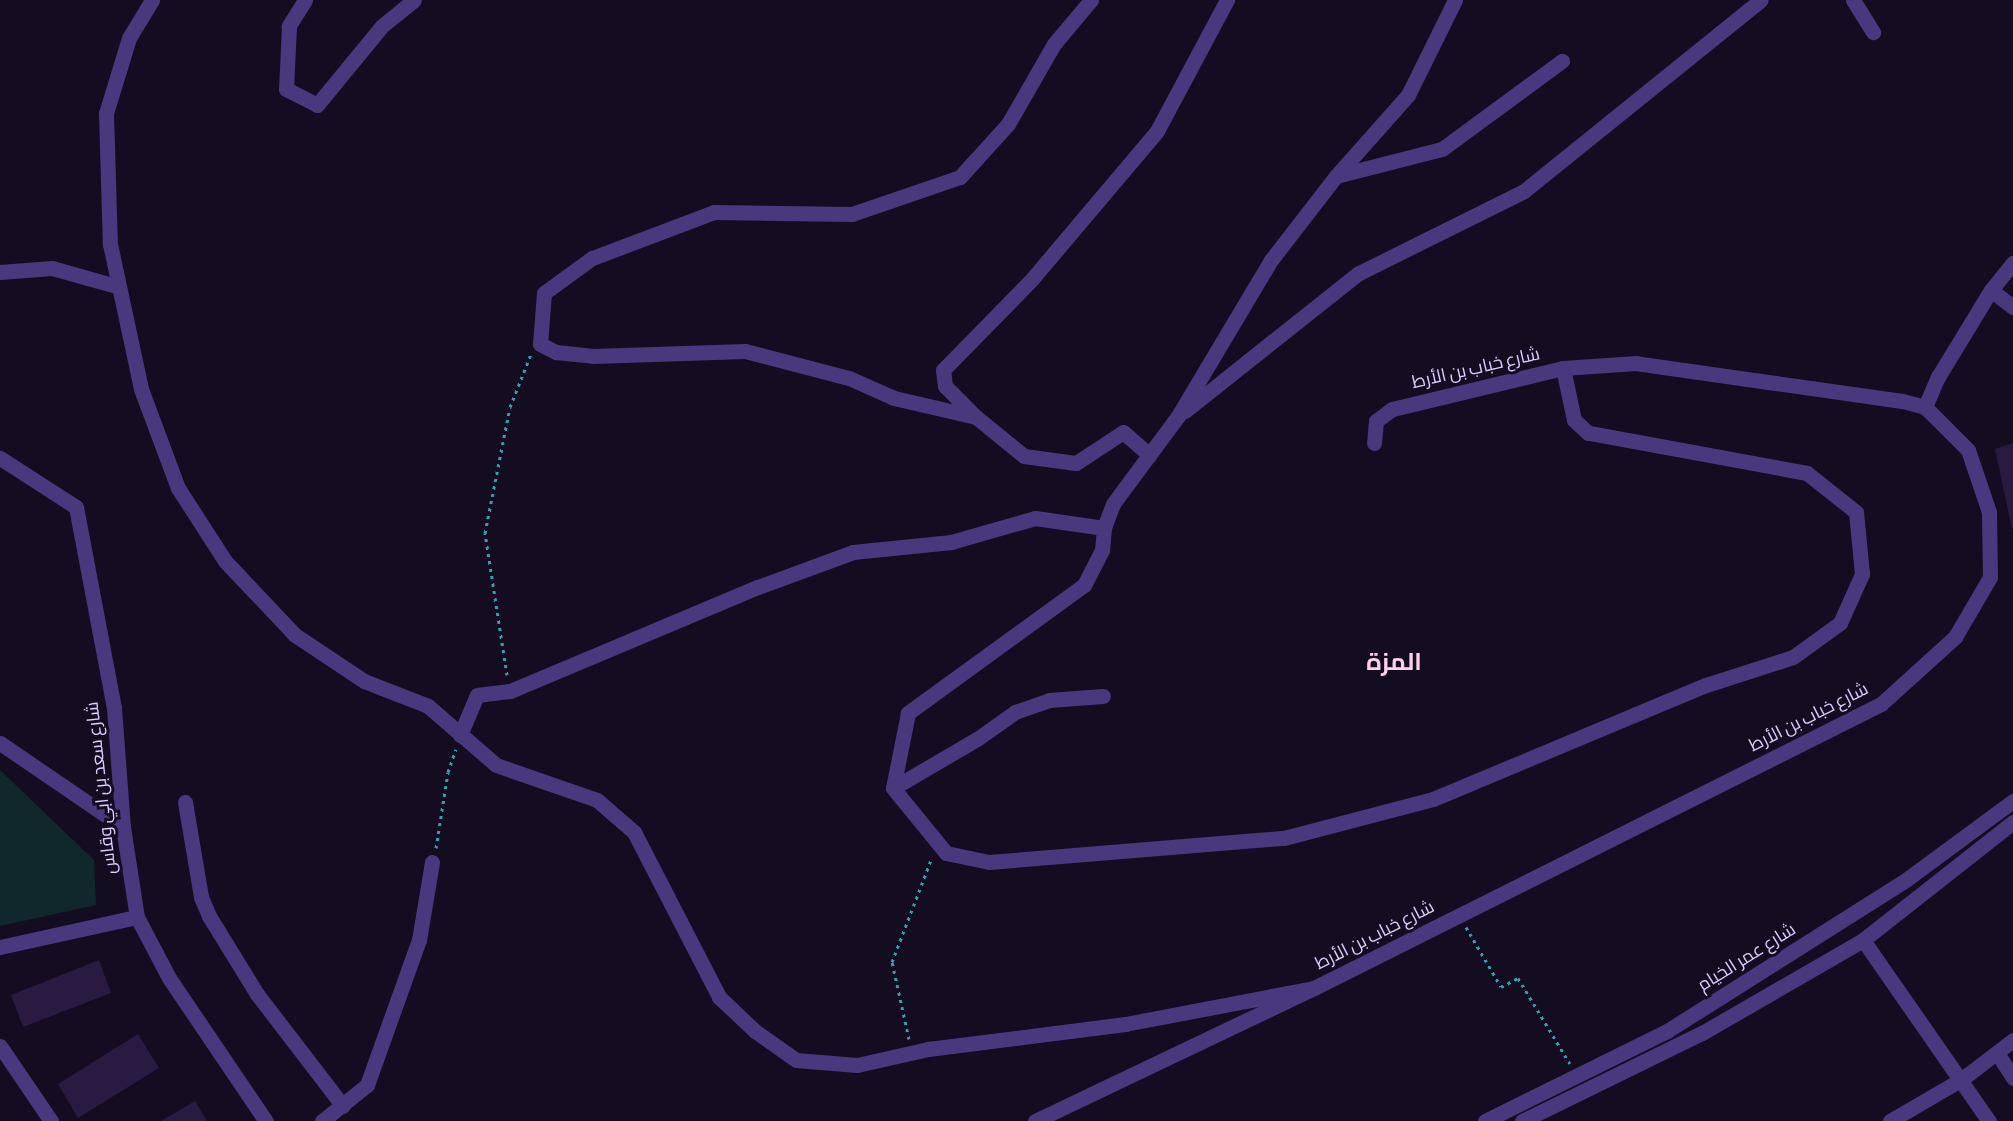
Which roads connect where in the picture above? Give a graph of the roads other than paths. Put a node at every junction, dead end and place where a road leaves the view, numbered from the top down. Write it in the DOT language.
graph roads {
  1 [pos="152,0"];
  2 [pos="305,0"];
  3 [pos="414,0"];
  4 [pos="1091,0"];
  5 [pos="1227,0"];
  6 [pos="1455,0"];
  7 [pos="1761,0"];
  8 [pos="1853,0"];
  9 [pos="1873,32"];
  10 [pos="1562,61"];
  11 [pos="1336,176"];
  12 [pos="2013,263"];
  13 [pos="0,272"];
  14 [pos="116,286"];
  15 [pos="1991,290"];
  16 [pos="2013,307"];
  17 [pos="1563,368"];
  18 [pos="1925,407"];
  19 [pos="1178,416"];
  20 [pos="976,417"];
  21 [pos="1374,443"];
  22 [pos="1149,455"];
  23 [pos="0,458"];
  24 [pos="1104,528"];
  25 [pos="1102,696"];
  26 [pos="460,735"];
  27 [pos="0,743"];
  28 [pos="893,788"];
  29 [pos="2013,801"];
  30 [pos="185,802"];
  31 [pos="2013,822"];
  32 [pos="123,827"];
  33 [pos="432,862"];
  34 [pos="137,916"];
  35 [pos="1863,940"];
  36 [pos="0,947"];
  37 [pos="1314,988"];
  38 [pos="2013,1040"];
  39 [pos="0,1046"];
  40 [pos="1997,1053"];
  41 [pos="2013,1078"];
  42 [pos="1962,1079"];
  43 [pos="343,1106"];
  44 [pos="1055,1117"];
  45 [pos="51,1121"];
  46 [pos="266,1121"];
  47 [pos="321,1121"];
  48 [pos="1035,1121"];
  49 [pos="1485,1121"];
  50 [pos="1522,1121"];
  51 [pos="1890,1121"];
  52 [pos="1989,1121"];
  1 -- 14 [label="street"];
  2 -- 3 [label="street"];
  4 -- 20 [label="street"];
  5 -- 20 [label="street"];
  6 -- 11 [label="street"];
  7 -- 19 [label="street"];
  8 -- 9 [label="street"];
  10 -- 11 [label="street"];
  11 -- 19 [label="street"];
  12 -- 15 [label="street"];
  13 -- 14 [label="street"];
  14 -- 26 [label="street"];
  15 -- 16 [label="street"];
  15 -- 18 [label="street"];
  17 -- 18 [label="street, شارع خباب بن الأرط"];
  17 -- 21 [label="street, شارع خباب بن الأرط"];
  17 -- 28 [label="street"];
  18 -- 37 [label="street, شارع خباب بن الأرط"];
  19 -- 22 [label="street"];
  20 -- 22 [label="street"];
  22 -- 24 [label="street"];
  23 -- 32 [label="street, شارع سعد بن ابي وقاس"];
  24 -- 26 [label="street"];
  24 -- 28 [label="street"];
  25 -- 28 [label="street"];
  26 -- 37 [label="street"];
  27 -- 32 [label="street"];
  29 -- 49 [label="street, شارع عمر الخيام"];
  30 -- 43 [label="street"];
  31 -- 35 [label="street"];
  32 -- 34 [label="street, شارع سعد بن ابي وقاس"];
  33 -- 43 [label="street"];
  34 -- 36 [label="street"];
  34 -- 46 [label="street, شارع سعد بن ابي وقاس"];
  35 -- 42 [label="street"];
  35 -- 50 [label="street"];
  37 -- 44 [label="street, شارع خباب بن الأرط"];
  38 -- 40 [label="street"];
  39 -- 45 [label="street"];
  40 -- 41 [label="street"];
  40 -- 42 [label="street"];
  42 -- 51 [label="street"];
  42 -- 52 [label="street"];
  43 -- 47 [label="street"];
  44 -- 48 [label="street, شارع خباب بن الأرط"];
}
